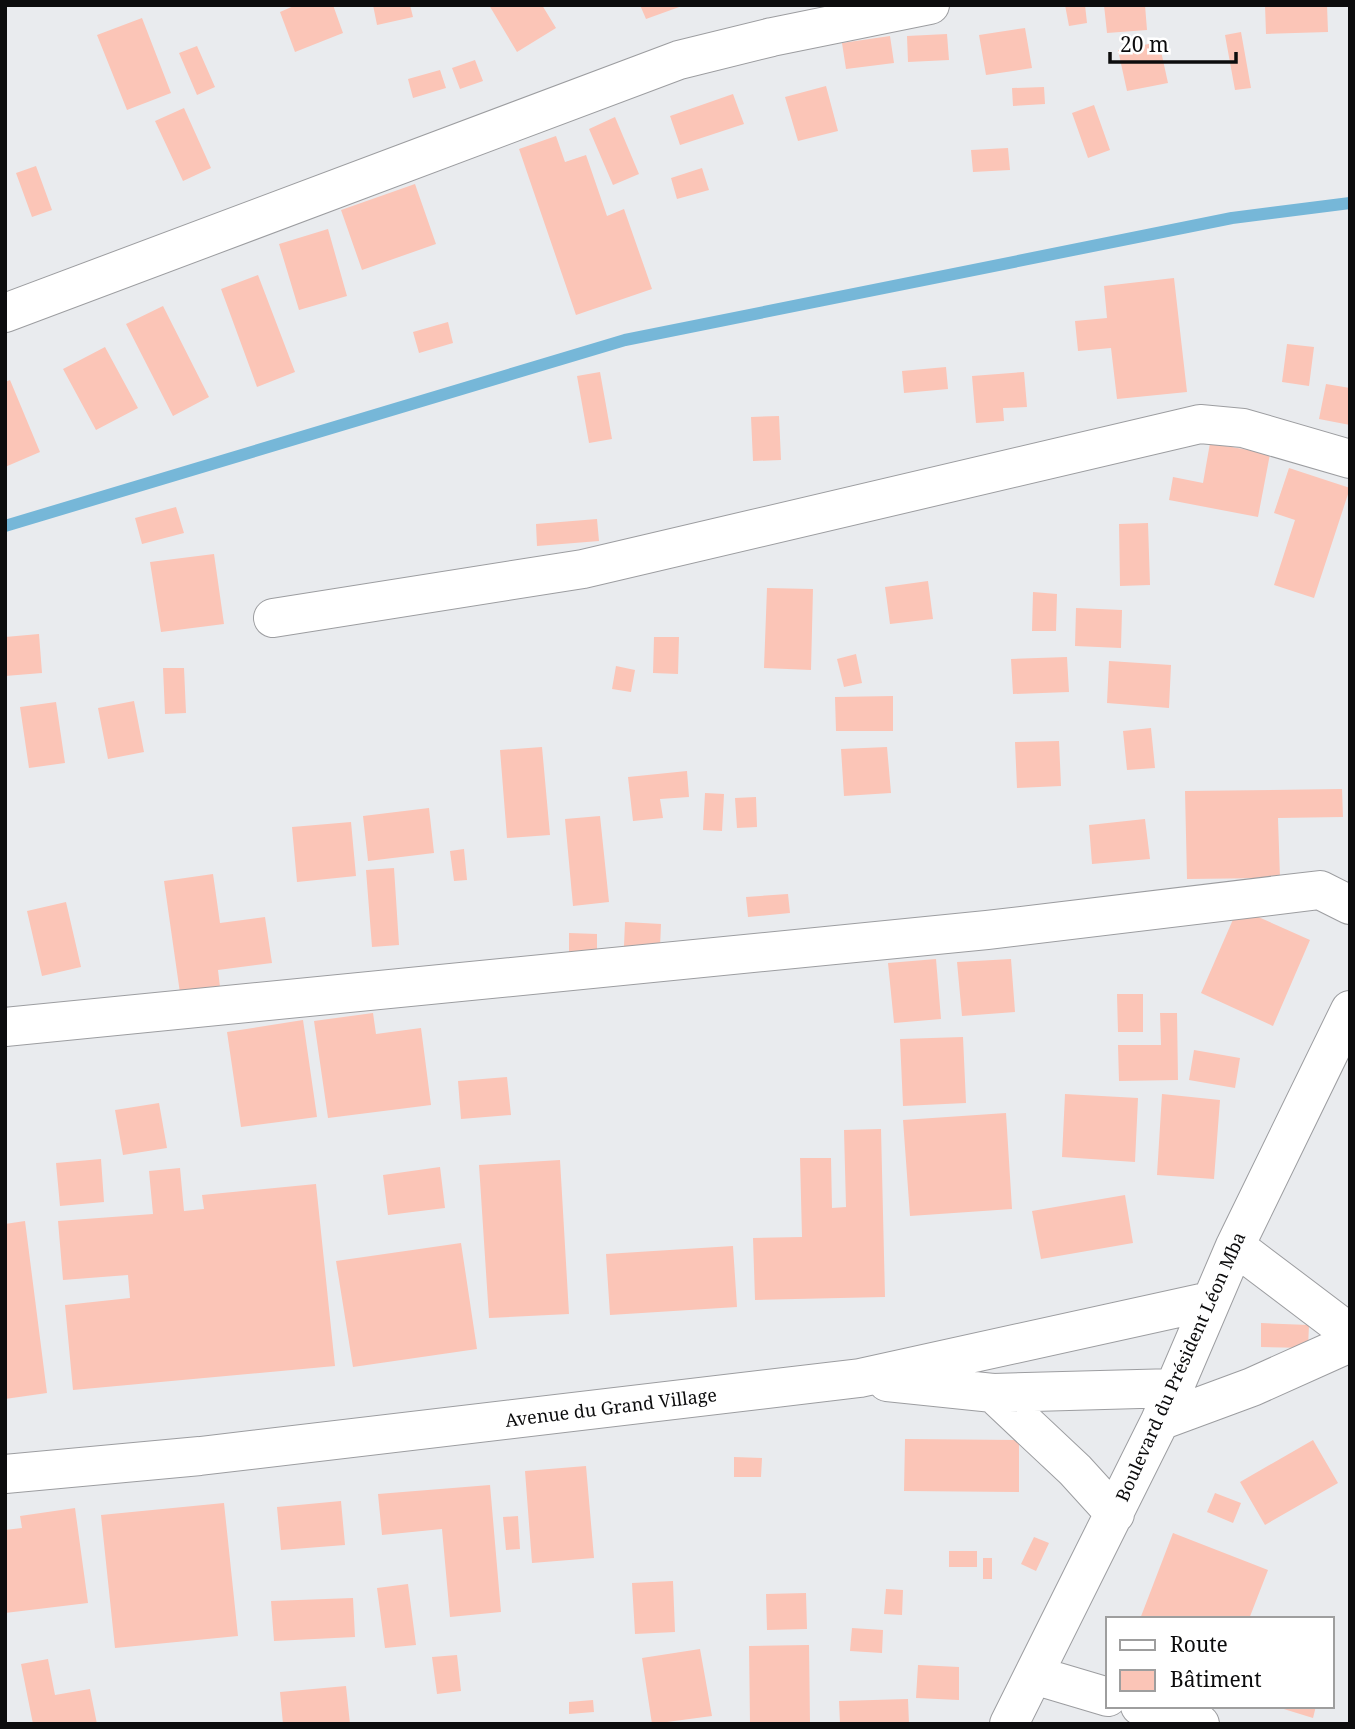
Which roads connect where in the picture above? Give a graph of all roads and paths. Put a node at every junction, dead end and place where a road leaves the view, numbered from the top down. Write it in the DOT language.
graph roads {
  1 [pos="930,5"];
  2 [pos="5,313"];
  3 [pos="1350,459"];
  4 [pos="274,618"];
  5 [pos="1350,905"];
  6 [pos="1350,1010"];
  7 [pos="5,1027"];
  8 [pos="1235,1246"];
  9 [pos="1210,1300"];
  10 [pos="1350,1333"];
  11 [pos="1350,1343"];
  12 [pos="860,1378"];
  13 [pos="993,1393"];
  14 [pos="1168,1404"];
  15 [pos="5,1474"];
  16 [pos="1115,1514"];
  17 [pos="1034,1675"];
  18 [pos="1106,1696"];
  19 [pos="1147,1708"];
  20 [pos="1009,1724"];
  21 [pos="1200,1724"];
  1 -- 2 [label="street"];
  3 -- 4 [label="street"];
  5 -- 7 [label="street"];
  6 -- 8 [label="street, Boulevard du Président Léon Mba"];
  8 -- 9 [label="street, Boulevard du Président Léon Mba"];
  8 -- 10 [label="street"];
  9 -- 12 [label="street, Avenue du Grand Village"];
  9 -- 14 [label="street, Boulevard du Président Léon Mba"];
  11 -- 14 [label="street"];
  12 -- 13 [label="street"];
  12 -- 15 [label="street, Avenue du Grand Village"];
  13 -- 14 [label="street"];
  13 -- 16 [label="street"];
  14 -- 16 [label="street, Boulevard du Président Léon Mba"];
  16 -- 17 [label="street, Boulevard du Président Léon Mba"];
  17 -- 18 [label="street"];
  17 -- 20 [label="street, Boulevard du Président Léon Mba"];
  19 -- 21 [label="street"];
}
